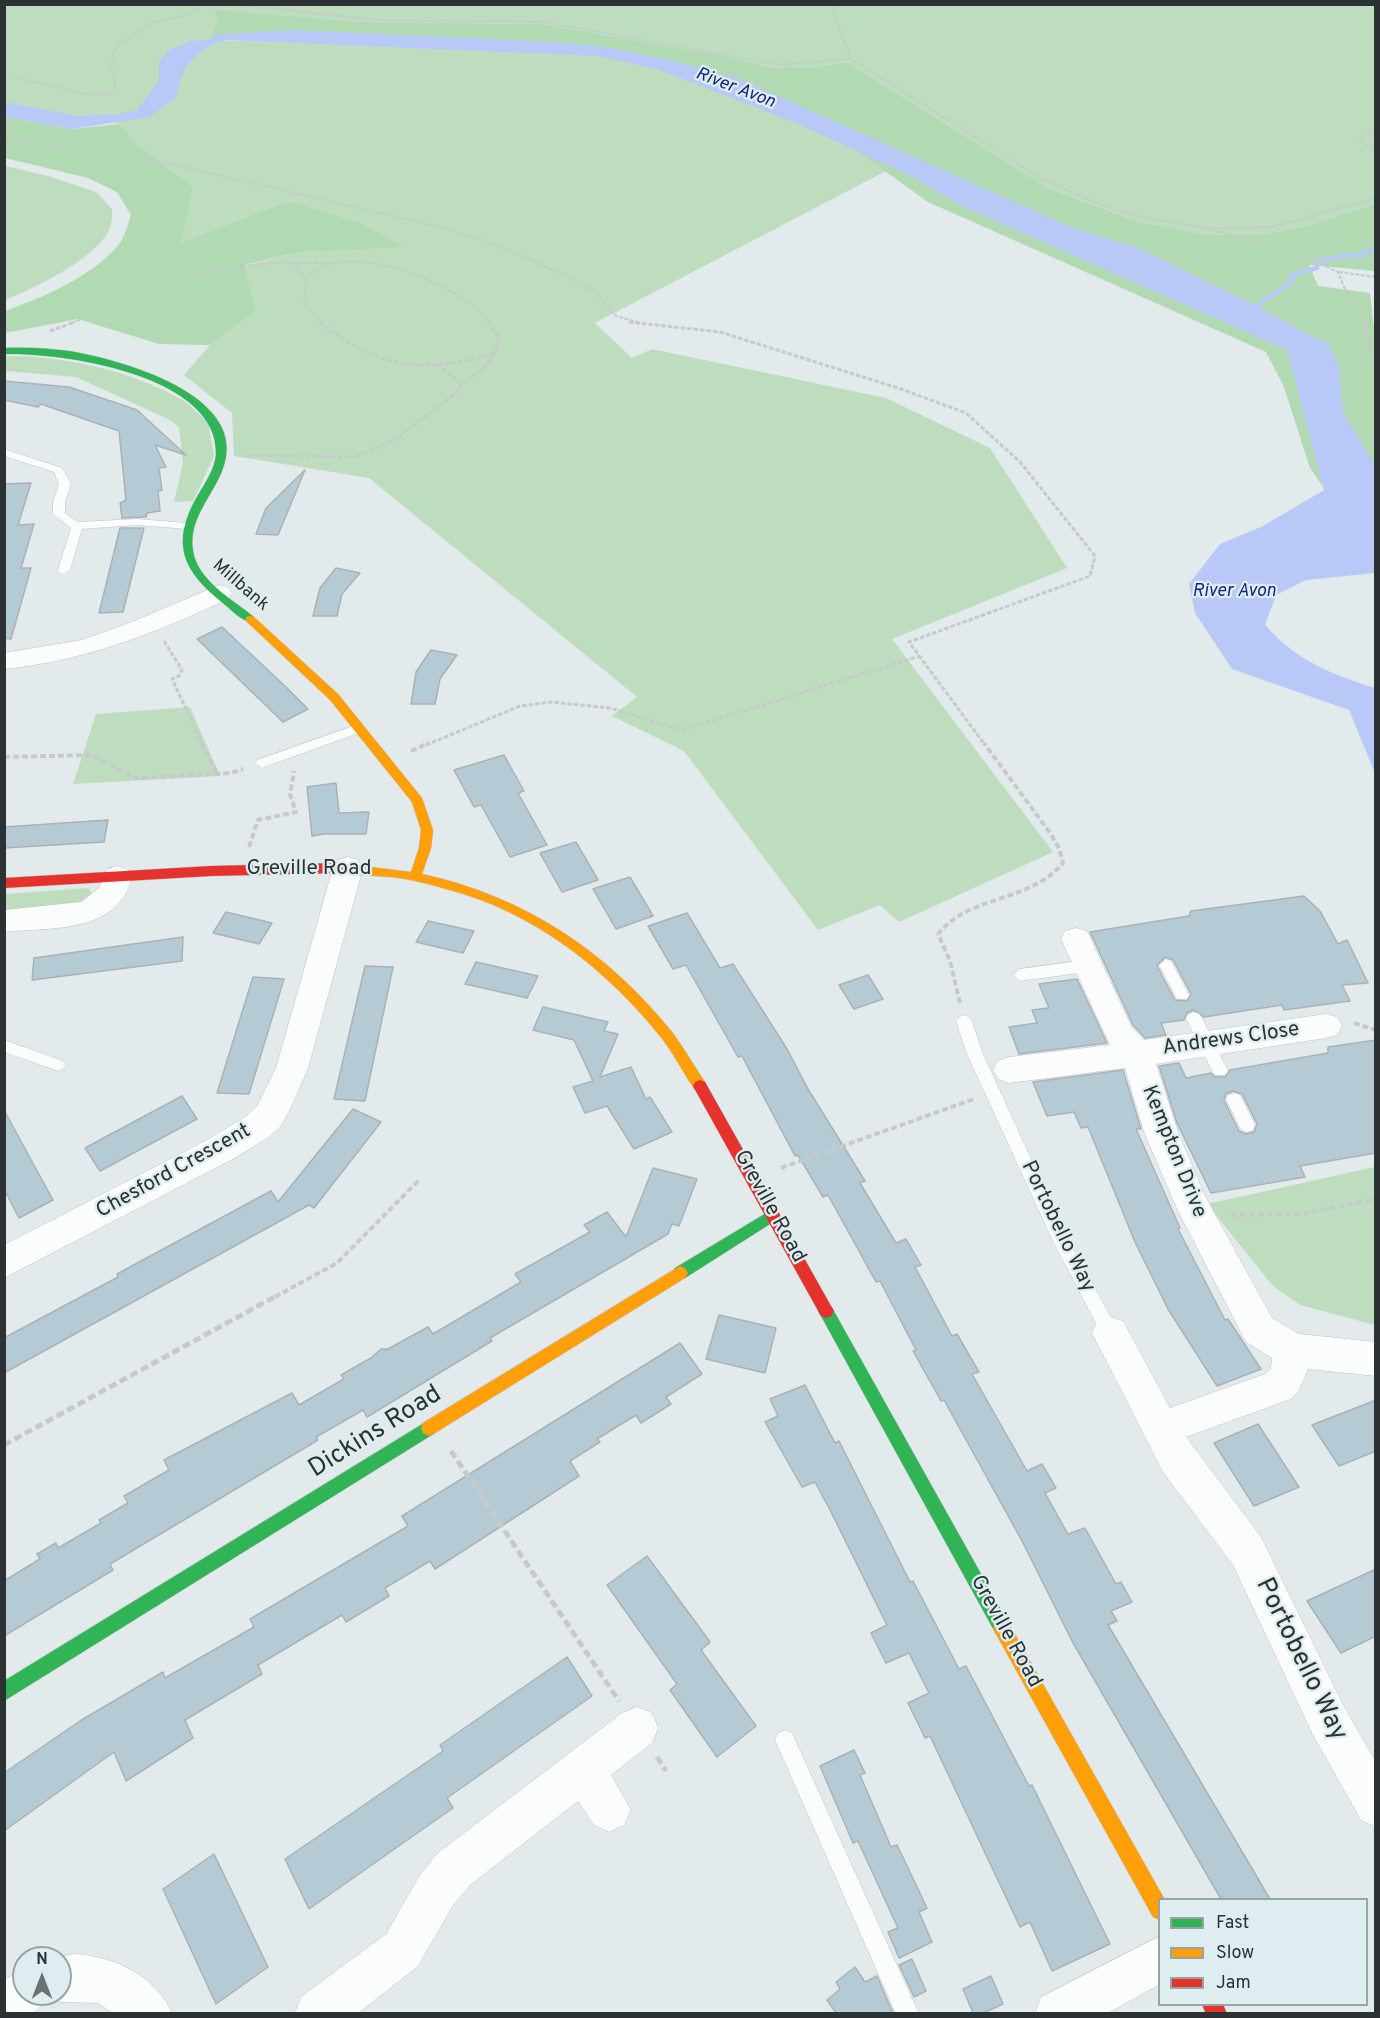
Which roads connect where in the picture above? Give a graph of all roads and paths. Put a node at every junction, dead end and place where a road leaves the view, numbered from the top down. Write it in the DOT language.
graph roads {
  1 [pos="204,4"];
  2 [pos="231,4"];
  3 [pos="830,4"];
  4 [pos="851,59"];
  5 [pos="4,75"];
  6 [pos="1376,130"];
  7 [pos="4,139"];
  8 [pos="1376,152"];
  9 [pos="1376,198"];
  10 [pos="1204,228"];
  11 [pos="293,262"];
  12 [pos="338,263"];
  13 [pos="1338,272"];
  14 [pos="1376,277"];
  15 [pos="306,279"];
  16 [pos="49,331"];
  17 [pos="4,351"];
  18 [pos="495,354"];
  19 [pos="1376,357"];
  20 [pos="436,364"];
  21 [pos="462,384"];
  22 [pos="4,452"];
  23 [pos="243,455"];
  24 [pos="77,525"];
  25 [pos="187,526"];
  26 [pos="64,570"];
  27 [pos="219,593"];
  28 [pos="158,623"];
  29 [pos="920,656"];
  30 [pos="4,661"];
  31 [pos="359,728"];
  32 [pos="293,752"];
  33 [pos="4,757"];
  34 [pos="386,761"];
  35 [pos="262,763"];
  36 [pos="231,772"];
  37 [pos="216,774"];
  38 [pos="248,849"];
  39 [pos="348,868"];
  40 [pos="117,877"];
  41 [pos="415,877"];
  42 [pos="4,883"];
  43 [pos="4,921"];
  44 [pos="1081,953"];
  45 [pos="1166,965"];
  46 [pos="1020,975"];
  47 [pos="1182,995"];
  48 [pos="964,1021"];
  49 [pos="1337,1024"];
  50 [pos="1376,1030"];
  51 [pos="4,1046"];
  52 [pos="1136,1053"];
  53 [pos="58,1065"];
  54 [pos="1009,1070"];
  55 [pos="980,1097"];
  56 [pos="1234,1099"];
  57 [pos="1247,1125"];
  58 [pos="774,1171"];
  59 [pos="418,1181"];
  60 [pos="1376,1199"];
  61 [pos="773,1215"];
  62 [pos="1198,1217"];
  63 [pos="4,1263"];
  64 [pos="1110,1333"];
  65 [pos="1290,1348"];
  66 [pos="1376,1359"];
  67 [pos="434,1426"];
  68 [pos="1162,1428"];
  69 [pos="4,1445"];
  70 [pos="4,1692"];
  71 [pos="637,1728"];
  72 [pos="785,1740"];
  73 [pos="583,1770"];
  74 [pos="666,1771"];
  75 [pos="1376,1805"];
  76 [pos="609,1810"];
  77 [pos="1158,1906"];
  78 [pos="1158,1960"];
  79 [pos="72,1978"];
  80 [pos="149,2013"];
  81 [pos="318,2013"];
  82 [pos="908,2013"];
  83 [pos="1058,2013"];
  1 -- 5 [label="path"];
  2 -- 4 [label="path"];
  3 -- 4 [label="path"];
  4 -- 10 [label="path"];
  6 -- 8 [label="path"];
  7 -- 29 [label="path"];
  9 -- 10 [label="path"];
  10 -- 13 [label="path"];
  11 -- 12 [label="path"];
  11 -- 15 [label="path"];
  11 -- 16 [label="path"];
  12 -- 15 [label="path"];
  12 -- 18 [label="path"];
  13 -- 14 [label="path"];
  13 -- 19 [label="path"];
  15 -- 20 [label="path"];
  17 -- 25 [label="street"];
  18 -- 20 [label="path"];
  18 -- 21 [label="path"];
  20 -- 21 [label="path"];
  21 -- 23 [label="path"];
  22 -- 24 [label="lane"];
  24 -- 25 [label="lane"];
  24 -- 26 [label="lane"];
  25 -- 27 [label="street, Millbank"];
  27 -- 28 [label="street"];
  27 -- 31 [label="street, Millbank"];
  28 -- 30 [label="street"];
  28 -- 37 [label="path"];
  29 -- 34 [label="path"];
  29 -- 48 [label="path"];
  31 -- 32 [label="lane"];
  31 -- 34 [label="street, Millbank"];
  32 -- 35 [label="lane"];
  32 -- 38 [label="path"];
  33 -- 37 [label="path"];
  34 -- 41 [label="street, Millbank"];
  36 -- 37 [label="path"];
  39 -- 40 [label="street, Greville Road"];
  39 -- 41 [label="street, Greville Road"];
  39 -- 63 [label="street, Chesford Crescent"];
  40 -- 42 [label="street, Greville Road"];
  40 -- 43 [label="street"];
  41 -- 61 [label="street, Greville Road"];
  44 -- 46 [label="lane"];
  44 -- 52 [label="street, Kempton Drive"];
  45 -- 47 [label="lane"];
  48 -- 64 [label="lane, Portobello Way"];
  49 -- 50 [label="path"];
  49 -- 52 [label="street, Andrews Close"];
  51 -- 53 [label="lane"];
  52 -- 54 [label="street, Andrews Close"];
  52 -- 62 [label="street, Kempton Drive"];
  55 -- 58 [label="path"];
  56 -- 57 [label="lane"];
  59 -- 69 [label="path"];
  60 -- 62 [label="path"];
  61 -- 67 [label="street, Dickins Road"];
  61 -- 77 [label="street, Greville Road"];
  62 -- 65 [label="street, Kempton Drive"];
  64 -- 68 [label="street, Portobello Way"];
  65 -- 66 [label="street, Kempton Drive"];
  65 -- 68 [label="street"];
  67 -- 70 [label="street, Dickins Road"];
  67 -- 71 [label="path"];
  68 -- 75 [label="street, Portobello Way"];
  71 -- 73 [label="street"];
  71 -- 74 [label="path"];
  72 -- 82 [label="lane"];
  73 -- 76 [label="street"];
  73 -- 81 [label="street"];
  78 -- 83 [label="street"];
  79 -- 80 [label="street"];
}
